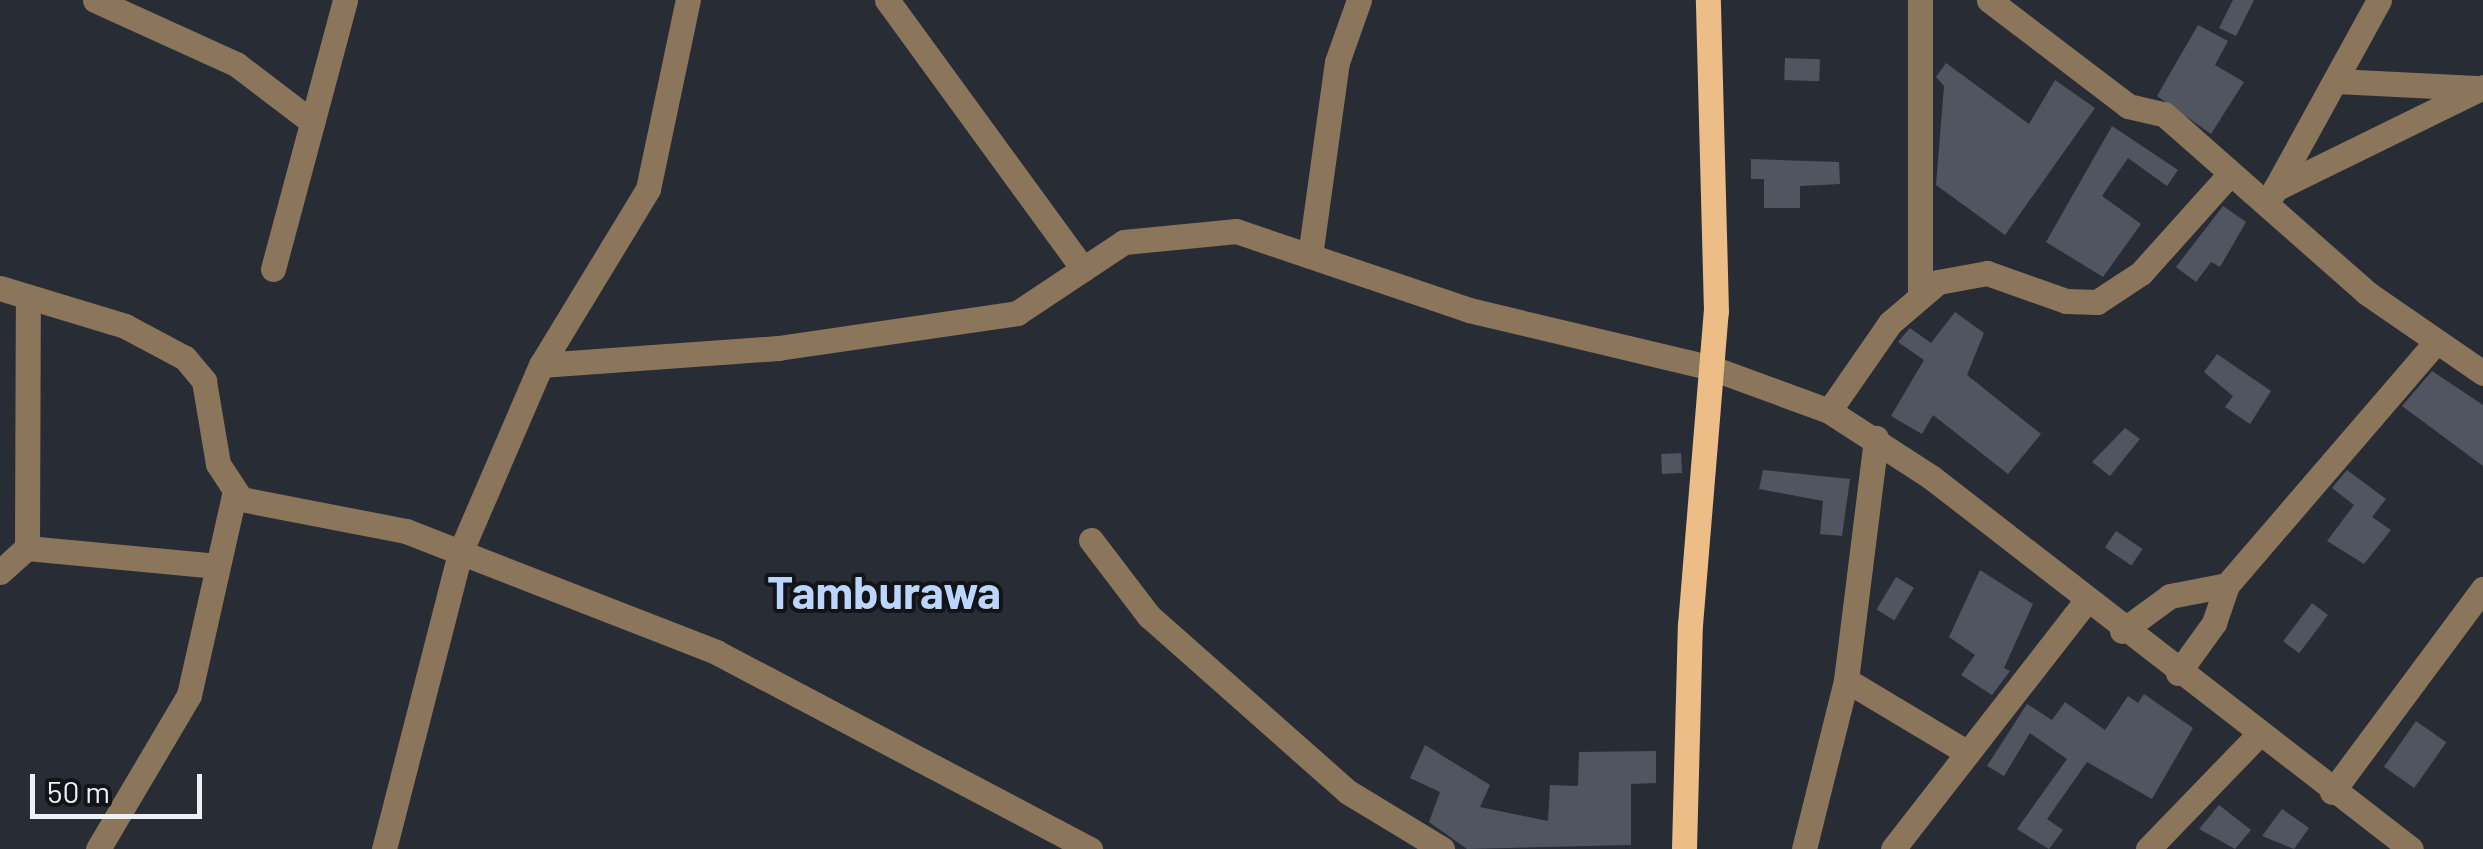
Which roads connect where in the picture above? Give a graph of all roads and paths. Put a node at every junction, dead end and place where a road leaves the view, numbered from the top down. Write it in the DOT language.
graph roads {
  1 [pos="95,0"];
  2 [pos="345,0"];
  3 [pos="688,0"];
  4 [pos="887,0"];
  5 [pos="1360,0"];
  6 [pos="1708,0"];
  7 [pos="1920,0"];
  8 [pos="1989,0"];
  9 [pos="2378,0"];
  10 [pos="2336,81"];
  11 [pos="2482,88"];
  12 [pos="312,122"];
  13 [pos="2228,176"];
  14 [pos="2271,195"];
  15 [pos="1310,256"];
  16 [pos="273,270"];
  17 [pos="1083,270"];
  18 [pos="0,288"];
  19 [pos="1920,295"];
  20 [pos="28,299"];
  21 [pos="2435,343"];
  22 [pos="541,366"];
  23 [pos="1709,367"];
  24 [pos="2483,373"];
  25 [pos="1829,412"];
  26 [pos="1876,438"];
  27 [pos="234,495"];
  28 [pos="1091,540"];
  29 [pos="26,548"];
  30 [pos="460,552"];
  31 [pos="216,566"];
  32 [pos="0,572"];
  33 [pos="2227,585"];
  34 [pos="2483,589"];
  35 [pos="2085,602"];
  36 [pos="2122,630"];
  37 [pos="2178,673"];
  38 [pos="1846,680"];
  39 [pos="2258,736"];
  40 [pos="1968,753"];
  41 [pos="2332,792"];
  42 [pos="98,849"];
  43 [pos="384,849"];
  44 [pos="1090,849"];
  45 [pos="1442,849"];
  46 [pos="1684,849"];
  47 [pos="1804,849"];
  48 [pos="1893,849"];
  49 [pos="2148,849"];
  50 [pos="2411,849"];
  1 -- 12 [label="street"];
  2 -- 12 [label="street"];
  3 -- 22 [label="street"];
  4 -- 17 [label="street"];
  5 -- 15 [label="street"];
  6 -- 23 [label="main road"];
  7 -- 19 [label="street"];
  8 -- 13 [label="street"];
  9 -- 10 [label="street"];
  10 -- 11 [label="street"];
  10 -- 14 [label="street"];
  11 -- 14 [label="street"];
  12 -- 16 [label="street"];
  13 -- 14 [label="street"];
  13 -- 19 [label="street"];
  14 -- 21 [label="street"];
  15 -- 17 [label="street"];
  15 -- 23 [label="street"];
  17 -- 22 [label="street"];
  18 -- 20 [label="street"];
  19 -- 25 [label="street"];
  20 -- 27 [label="street"];
  20 -- 29 [label="street"];
  21 -- 24 [label="street"];
  21 -- 33 [label="street"];
  22 -- 30 [label="street"];
  23 -- 25 [label="street"];
  23 -- 46 [label="main road"];
  25 -- 26 [label="street"];
  26 -- 35 [label="street"];
  26 -- 38 [label="street"];
  27 -- 30 [label="street"];
  27 -- 31 [label="street"];
  28 -- 45 [label="street"];
  29 -- 31 [label="street"];
  29 -- 32 [label="street"];
  30 -- 43 [label="street"];
  30 -- 44 [label="street"];
  31 -- 42 [label="street"];
  33 -- 36 [label="street"];
  33 -- 37 [label="street"];
  34 -- 41 [label="street"];
  35 -- 36 [label="street"];
  35 -- 40 [label="street"];
  36 -- 37 [label="street"];
  37 -- 39 [label="street"];
  38 -- 40 [label="street"];
  38 -- 47 [label="street"];
  39 -- 41 [label="street"];
  39 -- 49 [label="street"];
  40 -- 48 [label="street"];
  41 -- 50 [label="street"];
}
